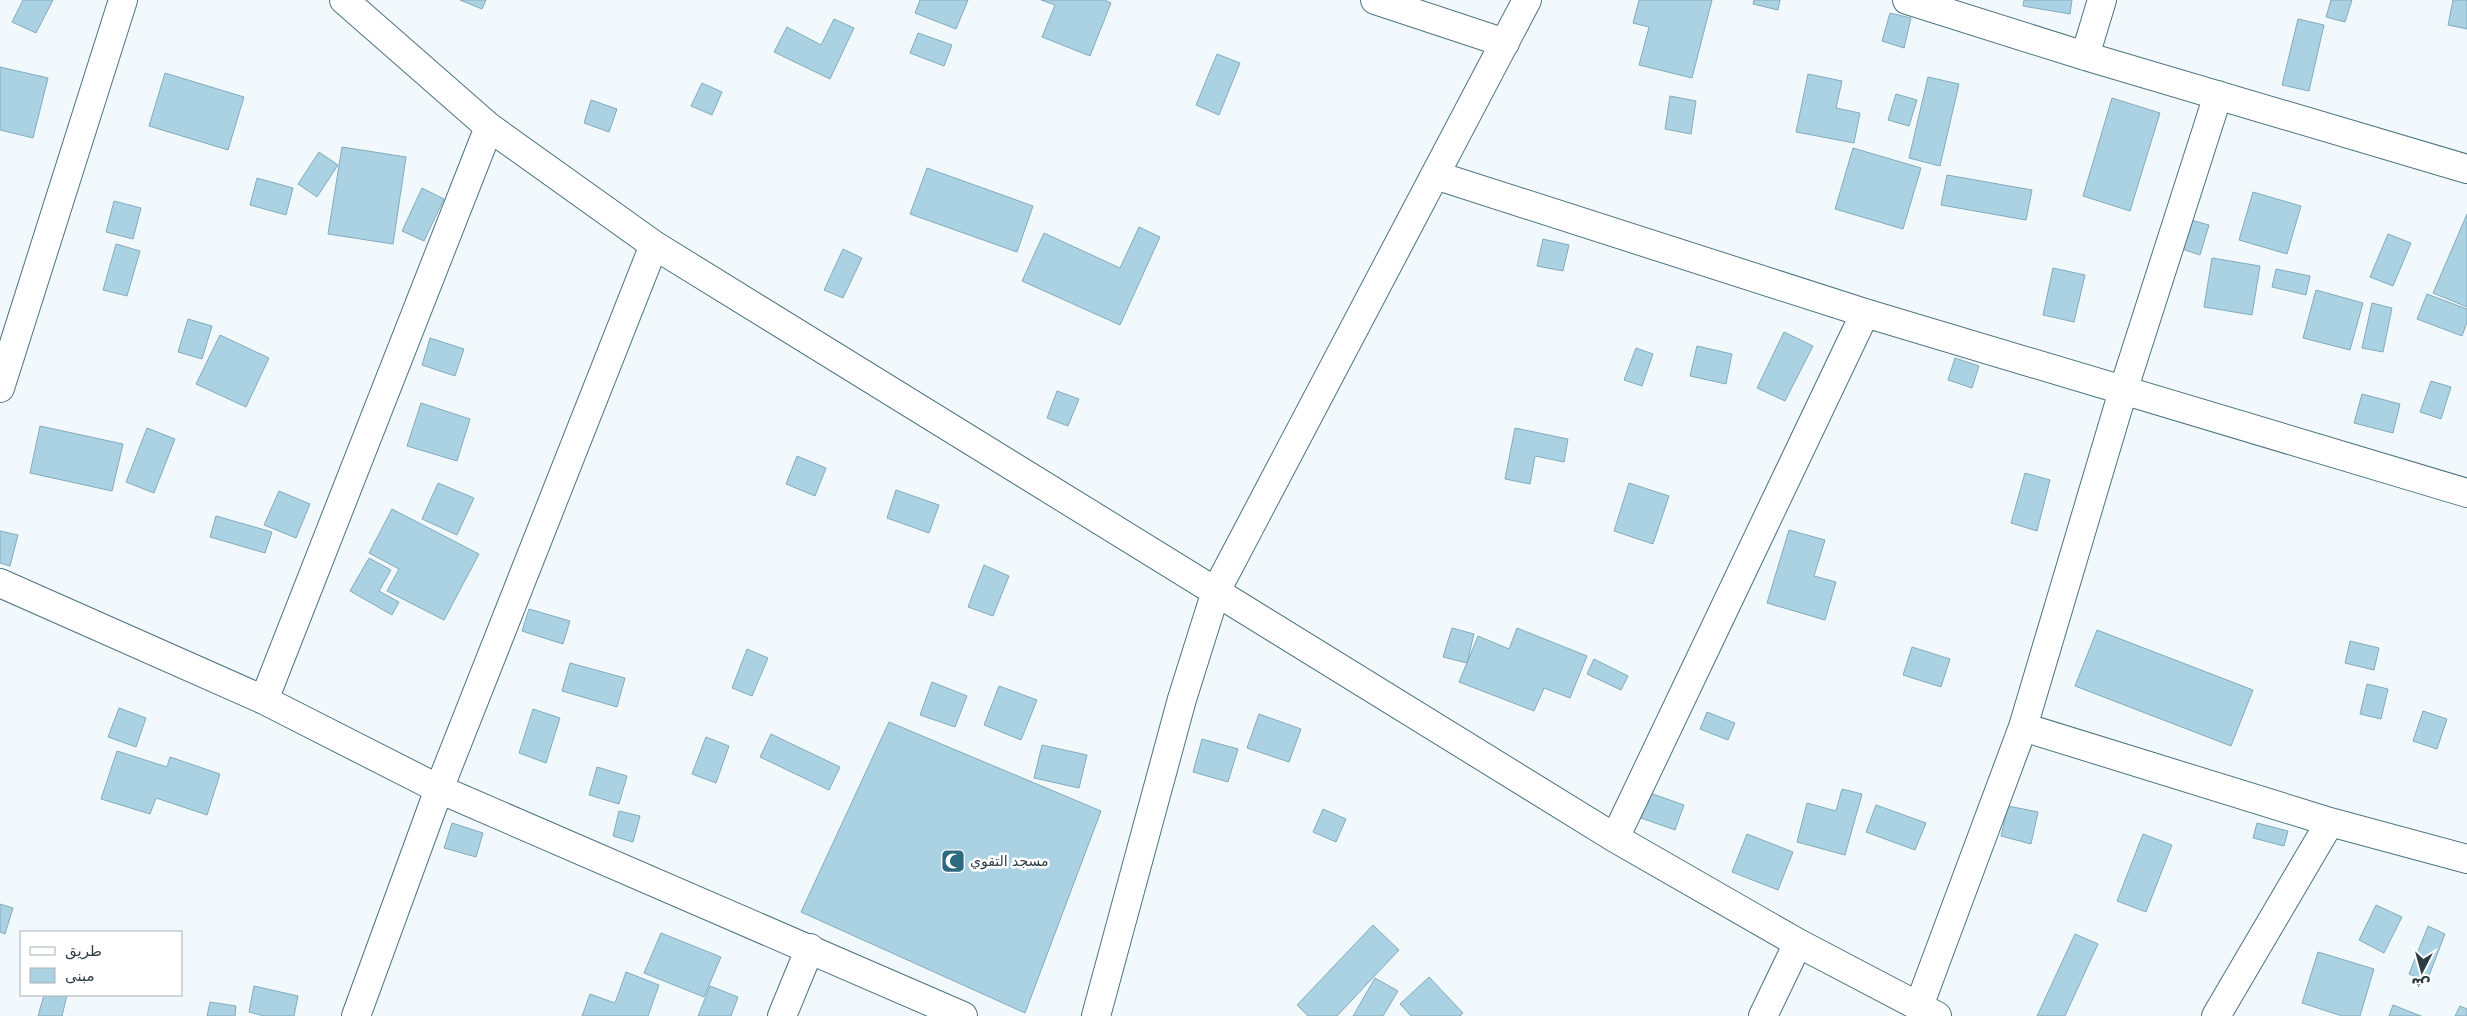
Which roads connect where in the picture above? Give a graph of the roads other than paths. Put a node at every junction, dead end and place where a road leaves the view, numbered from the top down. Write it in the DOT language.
graph roads {
  1 [pos="123,0"];
  2 [pos="344,0"];
  3 [pos="1375,0"];
  4 [pos="1526,0"];
  5 [pos="1907,0"];
  6 [pos="2102,0"];
  7 [pos="1505,43"];
  8 [pos="2085,56"];
  9 [pos="2218,95"];
  10 [pos="489,126"];
  11 [pos="2467,169"];
  12 [pos="1435,175"];
  13 [pos="654,245"];
  14 [pos="1864,314"];
  15 [pos="0,388"];
  16 [pos="2124,391"];
  17 [pos="2467,493"];
  18 [pos="0,584"];
  19 [pos="1216,591"];
  20 [pos="264,700"];
  21 [pos="2023,727"];
  22 [pos="439,789"];
  23 [pos="2330,822"];
  24 [pos="1614,838"];
  25 [pos="2467,859"];
  26 [pos="1798,943"];
  27 [pos="810,948"];
  28 [pos="1928,1011"];
  29 [pos="356,1016"];
  30 [pos="782,1016"];
  31 [pos="963,1016"];
  32 [pos="1096,1016"];
  33 [pos="1763,1016"];
  34 [pos="2216,1016"];
  1 -- 15 [label="street"];
  2 -- 10 [label="street"];
  3 -- 7 [label="street"];
  4 -- 7 [label="street"];
  5 -- 8 [label="street"];
  6 -- 8 [label="street"];
  7 -- 12 [label="street"];
  8 -- 9 [label="street"];
  9 -- 11 [label="street"];
  9 -- 16 [label="street"];
  10 -- 13 [label="street"];
  10 -- 20 [label="street"];
  12 -- 14 [label="street"];
  12 -- 19 [label="street"];
  13 -- 19 [label="street"];
  13 -- 22 [label="street"];
  14 -- 16 [label="street"];
  14 -- 24 [label="street"];
  16 -- 17 [label="street"];
  16 -- 21 [label="street"];
  18 -- 20 [label="street"];
  19 -- 24 [label="street"];
  19 -- 32 [label="street"];
  20 -- 22 [label="street"];
  21 -- 23 [label="street"];
  21 -- 28 [label="street"];
  22 -- 27 [label="street"];
  22 -- 29 [label="street"];
  23 -- 25 [label="street"];
  23 -- 34 [label="street"];
  24 -- 26 [label="street"];
  26 -- 28 [label="street"];
  26 -- 33 [label="street"];
  27 -- 30 [label="street"];
  27 -- 31 [label="street"];
}
